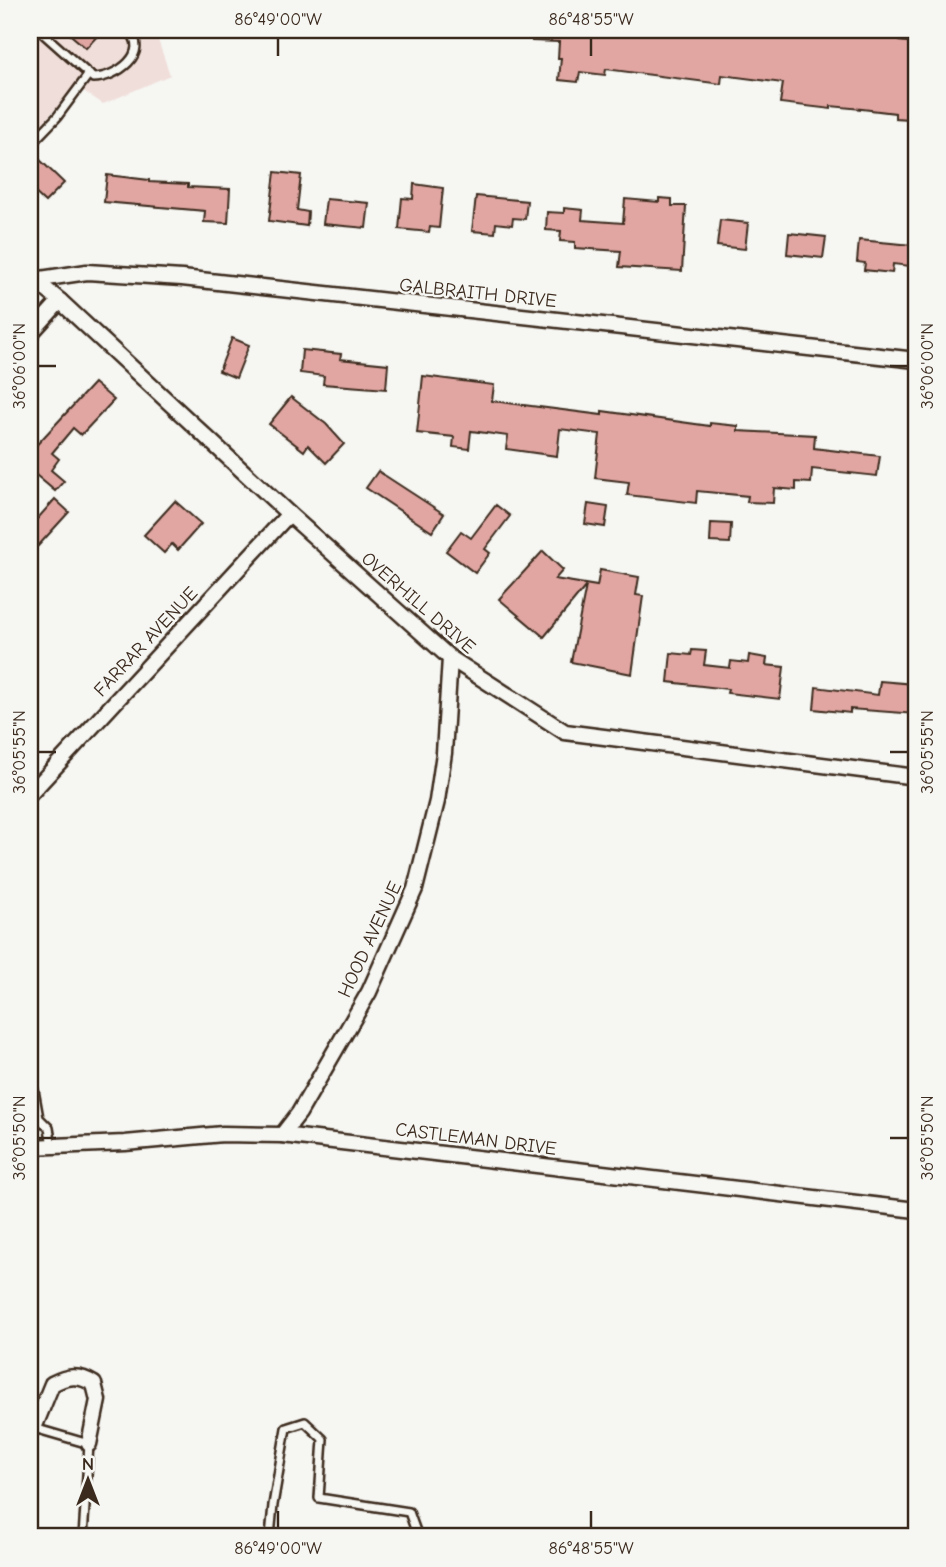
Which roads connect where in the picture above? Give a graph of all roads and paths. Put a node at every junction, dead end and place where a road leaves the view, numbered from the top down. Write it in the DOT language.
graph roads {
  1 [pos="39,30"];
  2 [pos="128,30"];
  3 [pos="89,74"];
  4 [pos="30,145"];
  5 [pos="32,278"];
  6 [pos="60,302"];
  7 [pos="30,334"];
  8 [pos="916,360"];
  9 [pos="289,514"];
  10 [pos="450,658"];
  11 [pos="916,777"];
  12 [pos="30,794"];
  13 [pos="34,1090"];
  14 [pos="282,1135"];
  15 [pos="52,1146"];
  16 [pos="30,1147"];
  17 [pos="916,1210"];
  18 [pos="32,1428"];
  19 [pos="89,1444"];
  20 [pos="83,1537"];
  21 [pos="270,1537"];
  22 [pos="418,1537"];
  1 -- 3 [label="lane"];
  2 -- 3 [label="lane"];
  3 -- 4 [label="lane"];
  5 -- 6 [label="street, OVERHILL DRIVE"];
  5 -- 8 [label="street, GALBRAITH DRIVE"];
  6 -- 7 [label="street"];
  6 -- 9 [label="street, OVERHILL DRIVE"];
  9 -- 10 [label="street, OVERHILL DRIVE"];
  9 -- 12 [label="street, FARRAR AVENUE"];
  10 -- 11 [label="street, OVERHILL DRIVE"];
  10 -- 14 [label="street, HOOD AVENUE"];
  13 -- 15 [label="lane"];
  14 -- 15 [label="street, CASTLEMAN DRIVE"];
  14 -- 17 [label="street, CASTLEMAN DRIVE"];
  15 -- 16 [label="street, CASTLEMAN DRIVE"];
  18 -- 19 [label="lane"];
  18 -- 19 [label="street"];
  19 -- 20 [label="lane"];
  21 -- 22 [label="lane"];
}
